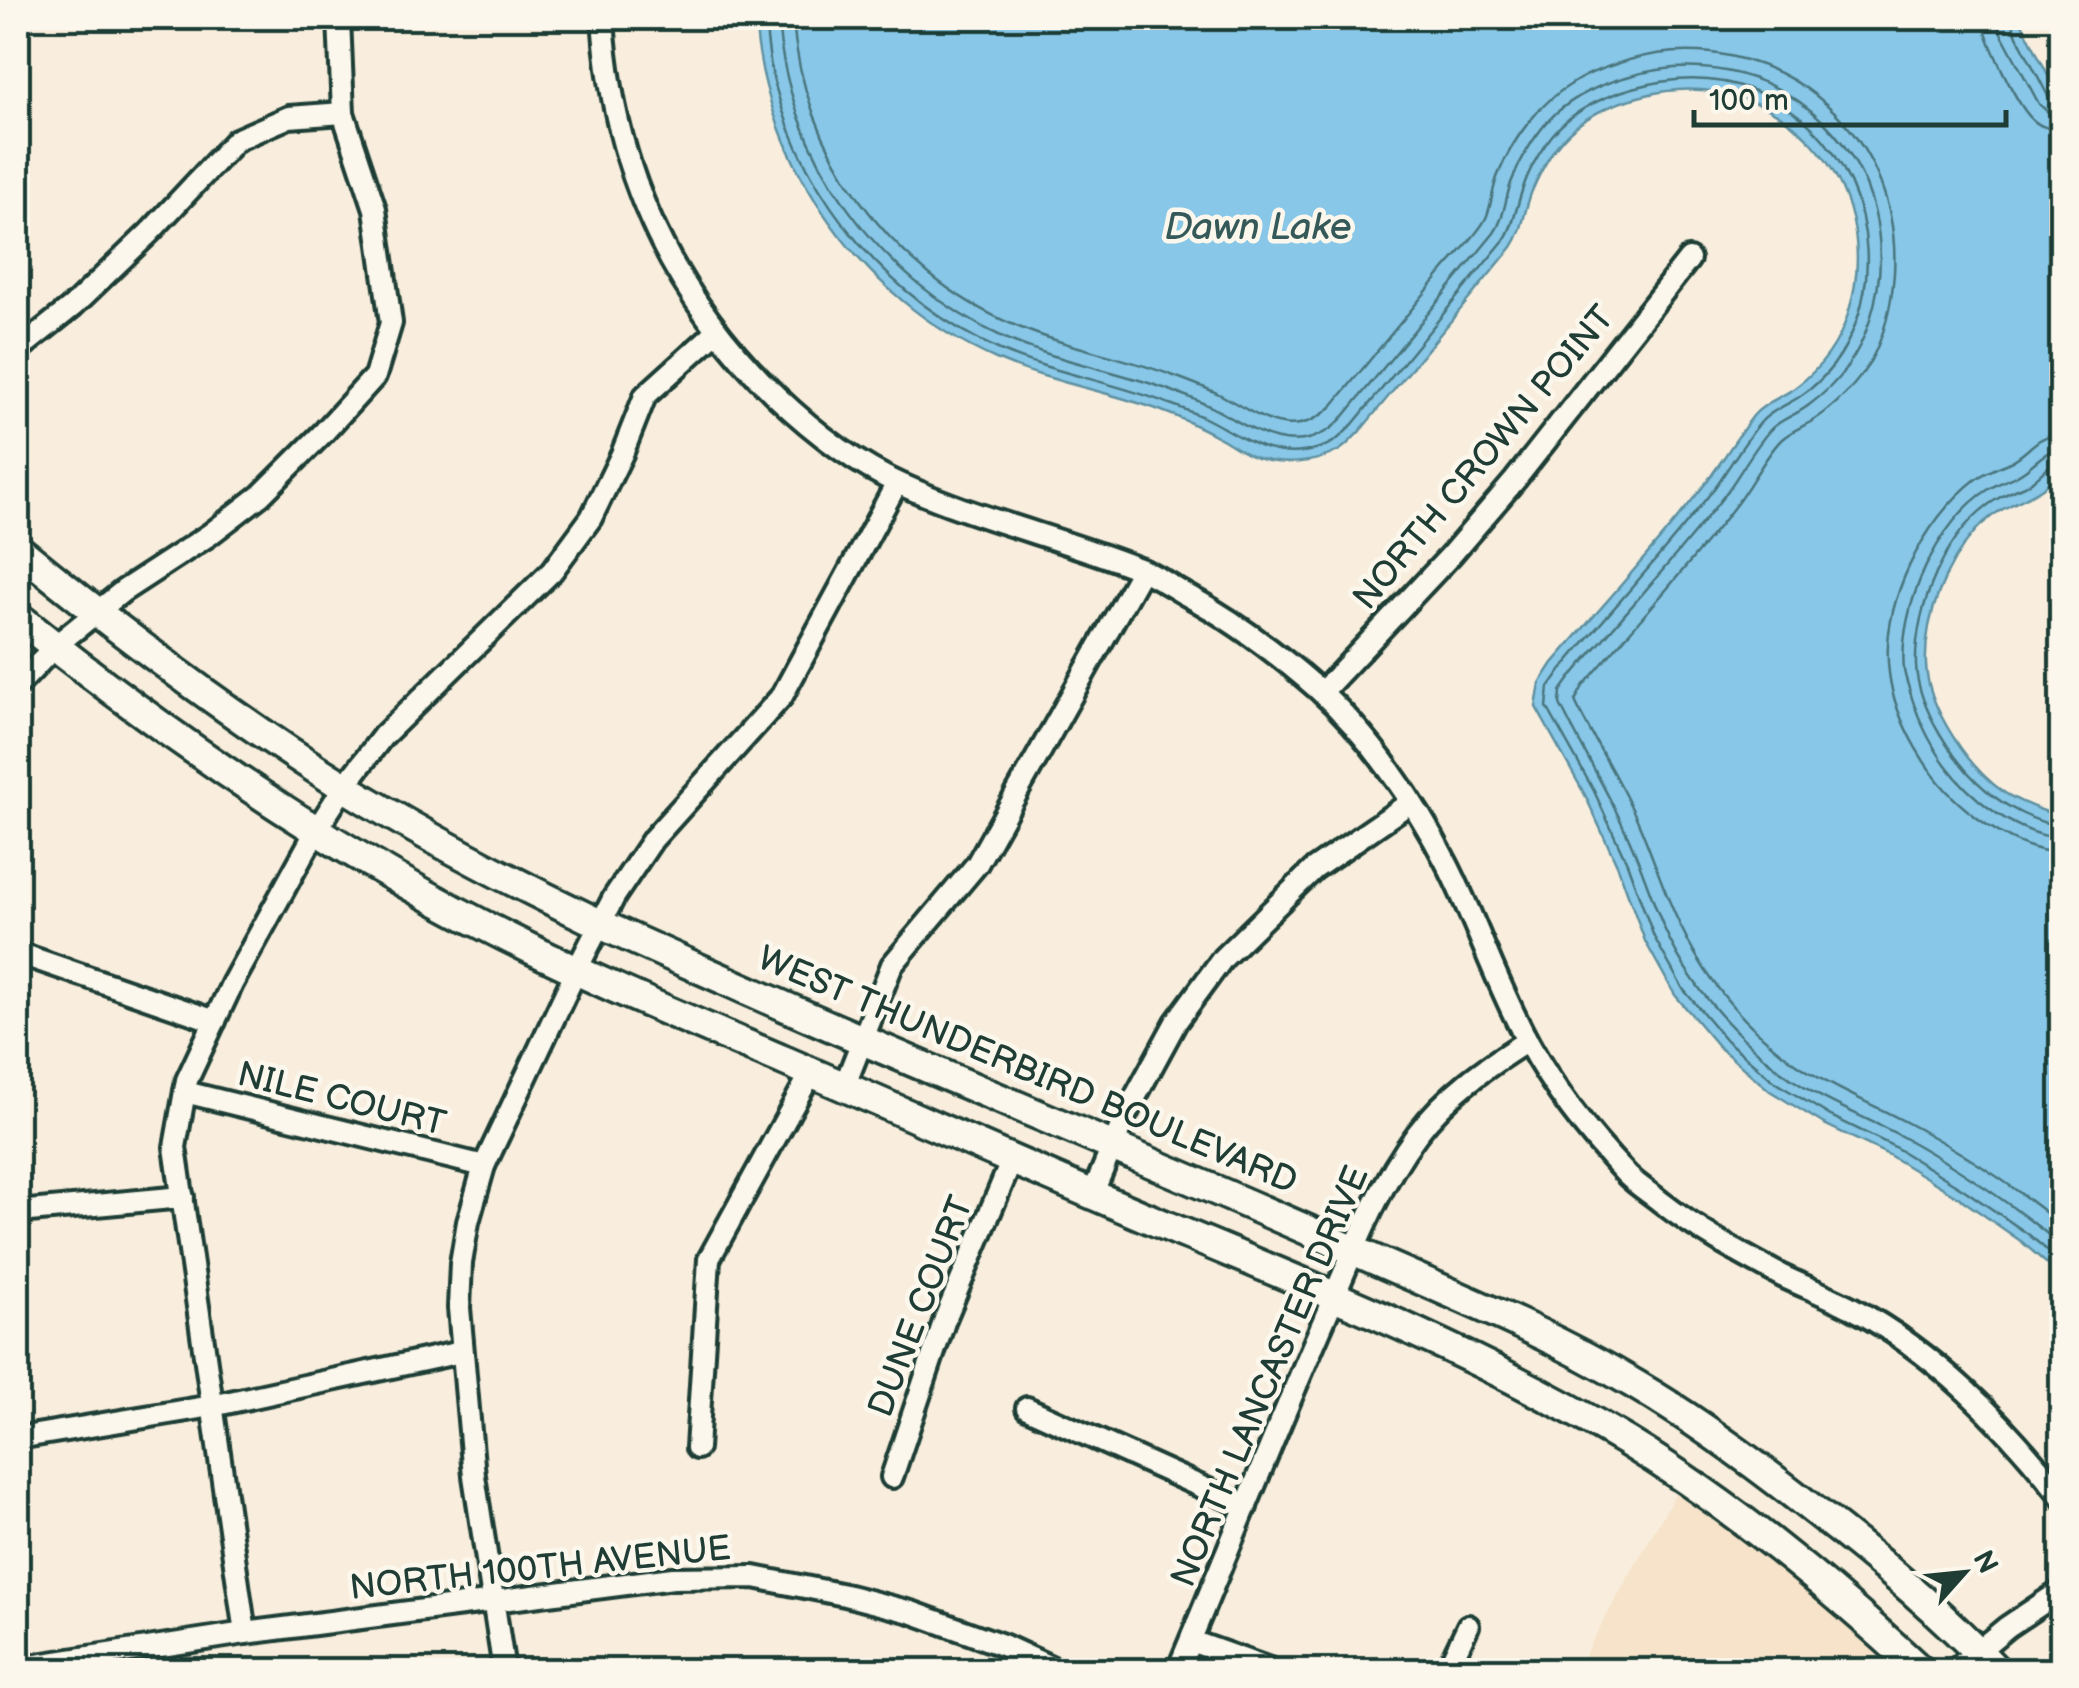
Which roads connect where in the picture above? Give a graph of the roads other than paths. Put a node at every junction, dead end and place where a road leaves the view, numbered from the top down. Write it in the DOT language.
graph roads {
  1 [pos="339,18"];
  2 [pos="603,18"];
  3 [pos="343,113"];
  4 [pos="1689,258"];
  5 [pos="717,330"];
  6 [pos="18,350"];
  7 [pos="897,483"];
  8 [pos="18,549"];
  9 [pos="1142,570"];
  10 [pos="96,612"];
  11 [pos="18,617"];
  12 [pos="55,646"];
  13 [pos="18,685"];
  14 [pos="1322,692"];
  15 [pos="344,787"];
  16 [pos="1411,802"];
  17 [pos="317,830"];
  18 [pos="601,924"];
  19 [pos="18,953"];
  20 [pos="577,969"];
  21 [pos="215,1021"];
  22 [pos="863,1041"];
  23 [pos="1527,1041"];
  24 [pos="812,1073"];
  25 [pos="844,1088"];
  26 [pos="184,1092"];
  27 [pos="1114,1147"];
  28 [pos="1012,1160"];
  29 [pos="484,1166"];
  30 [pos="1092,1195"];
  31 [pos="182,1197"];
  32 [pos="18,1212"];
  33 [pos="1354,1251"];
  34 [pos="1334,1297"];
  35 [pos="462,1352"];
  36 [pos="212,1406"];
  37 [pos="1027,1408"];
  38 [pos="18,1438"];
  39 [pos="697,1448"];
  40 [pos="892,1476"];
  41 [pos="2062,1497"];
  42 [pos="1246,1507"];
  43 [pos="2062,1590"];
  44 [pos="494,1601"];
  45 [pos="1468,1626"];
  46 [pos="245,1633"];
  47 [pos="1190,1641"];
  48 [pos="1987,1661"];
  49 [pos="18,1668"];
  50 [pos="504,1670"];
  51 [pos="1057,1670"];
  52 [pos="1178,1670"];
  53 [pos="1272,1670"];
  54 [pos="1448,1670"];
  55 [pos="1920,1670"];
  56 [pos="1954,1670"];
  1 -- 3 [label="street"];
  2 -- 5 [label="street"];
  3 -- 6 [label="street"];
  3 -- 10 [label="street"];
  4 -- 14 [label="street, NORTH CROWN POINT"];
  5 -- 7 [label="street"];
  5 -- 15 [label="street"];
  7 -- 9 [label="street"];
  7 -- 18 [label="street"];
  8 -- 10 [label="street, WEST THUNDERBIRD BOULEVARD"];
  9 -- 14 [label="street"];
  9 -- 22 [label="street"];
  10 -- 12 [label="street"];
  10 -- 15 [label="street, WEST THUNDERBIRD BOULEVARD"];
  11 -- 12 [label="street"];
  12 -- 13 [label="street"];
  12 -- 17 [label="street"];
  14 -- 16 [label="street"];
  15 -- 17 [label="street"];
  15 -- 18 [label="street, WEST THUNDERBIRD BOULEVARD"];
  16 -- 23 [label="street"];
  16 -- 27 [label="street"];
  17 -- 20 [label="street"];
  17 -- 21 [label="street"];
  18 -- 20 [label="street"];
  18 -- 22 [label="street, WEST THUNDERBIRD BOULEVARD"];
  19 -- 21 [label="street"];
  20 -- 24 [label="street"];
  20 -- 29 [label="street"];
  21 -- 26 [label="street"];
  22 -- 25 [label="street"];
  22 -- 27 [label="street, WEST THUNDERBIRD BOULEVARD"];
  23 -- 33 [label="street, NORTH LANCASTER DRIVE"];
  23 -- 41 [label="street"];
  24 -- 25 [label="street"];
  24 -- 39 [label="street"];
  25 -- 28 [label="street"];
  26 -- 29 [label="street, NILE COURT"];
  26 -- 31 [label="street"];
  27 -- 30 [label="street"];
  27 -- 33 [label="street, WEST THUNDERBIRD BOULEVARD"];
  28 -- 30 [label="street"];
  28 -- 40 [label="street, DUNE COURT"];
  29 -- 35 [label="street"];
  30 -- 34 [label="street"];
  31 -- 32 [label="street"];
  31 -- 36 [label="street"];
  33 -- 34 [label="street, NORTH LANCASTER DRIVE"];
  33 -- 48 [label="street, WEST THUNDERBIRD BOULEVARD"];
  34 -- 42 [label="street, NORTH LANCASTER DRIVE"];
  34 -- 55 [label="street"];
  35 -- 36 [label="street"];
  35 -- 44 [label="street"];
  36 -- 38 [label="street"];
  36 -- 46 [label="street"];
  37 -- 42 [label="street"];
  42 -- 47 [label="street, NORTH LANCASTER DRIVE"];
  43 -- 48 [label="street"];
  44 -- 46 [label="street, NORTH 100TH AVENUE"];
  44 -- 50 [label="street"];
  44 -- 51 [label="street, NORTH 100TH AVENUE"];
  45 -- 54 [label="street"];
  46 -- 49 [label="street, NORTH 100TH AVENUE"];
  47 -- 52 [label="street, NORTH LANCASTER DRIVE"];
  47 -- 53 [label="street"];
  48 -- 56 [label="street"];
}
